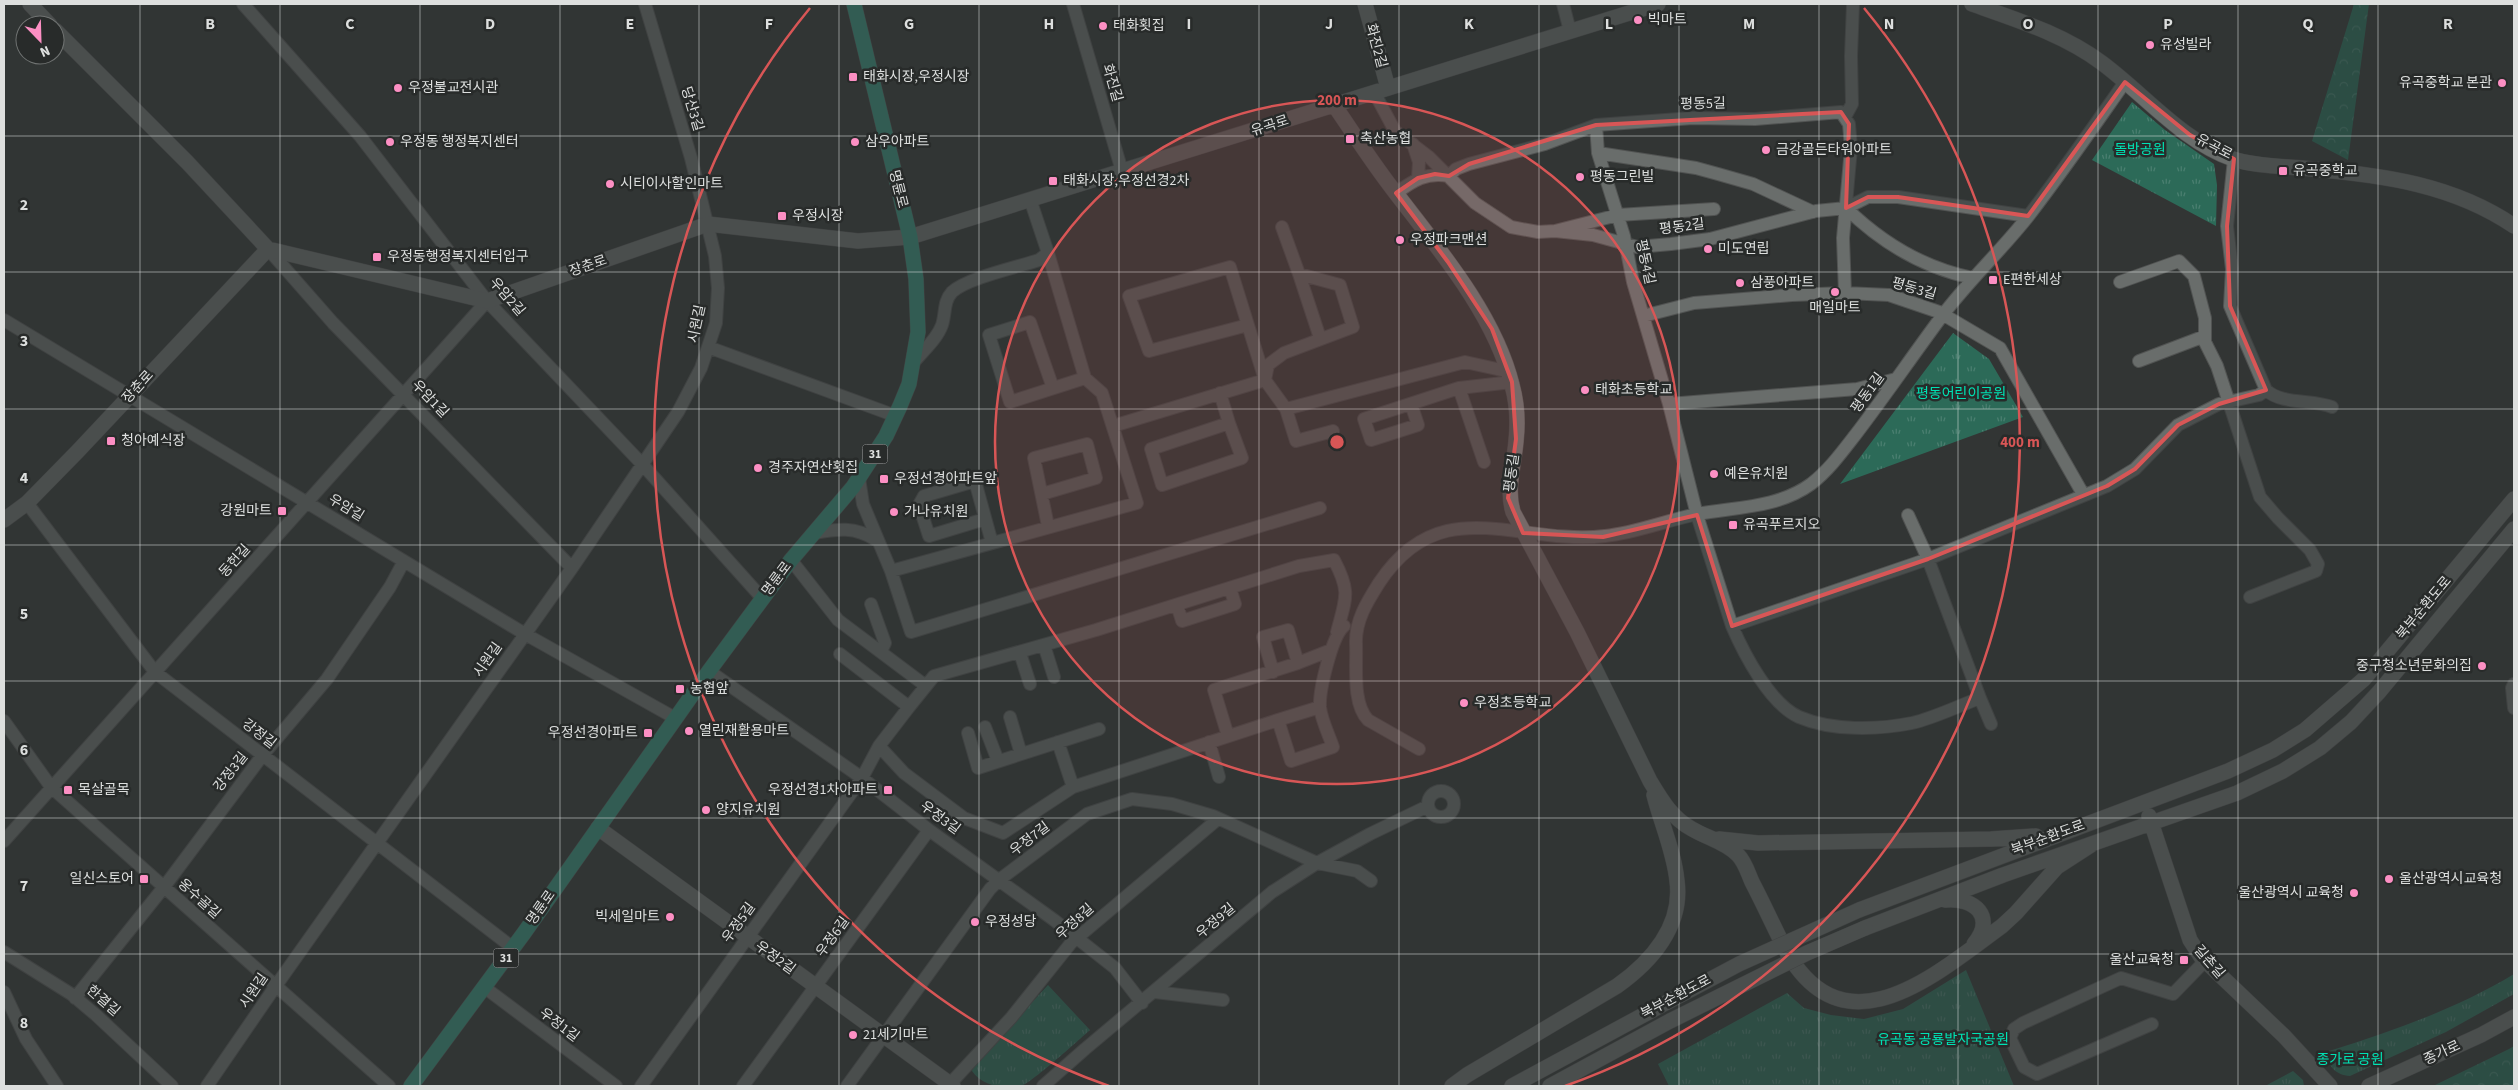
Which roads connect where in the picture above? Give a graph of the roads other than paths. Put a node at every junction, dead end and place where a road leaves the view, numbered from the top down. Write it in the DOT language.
graph roads {
  1 [pos="30,4"];
  2 [pos="243,4"];
  3 [pos="645,4"];
  4 [pos="854,4"];
  5 [pos="1073,4"];
  6 [pos="1365,4"];
  7 [pos="1563,4"];
  8 [pos="1658,4"];
  9 [pos="1854,4"];
  10 [pos="1972,4"];
  11 [pos="40,15"];
  12 [pos="1570,31"];
  13 [pos="65,40"];
  14 [pos="2126,82"];
  15 [pos="1381,90"];
  16 [pos="1334,105"];
  17 [pos="1845,117"];
  18 [pos="1596,125"];
  19 [pos="1412,142"];
  20 [pos="1598,153"];
  21 [pos="2234,159"];
  22 [pos="1122,171"];
  23 [pos="1449,176"];
  24 [pos="1418,178"];
  25 [pos="1396,193"];
  26 [pos="1030,200"];
  27 [pos="1846,208"];
  28 [pos="1714,209"];
  29 [pos="1812,212"];
  30 [pos="1618,215"];
  31 [pos="2028,216"];
  32 [pos="2512,220"];
  33 [pos="708,224"];
  34 [pos="1282,226"];
  35 [pos="1554,231"];
  36 [pos="910,238"];
  37 [pos="1626,246"];
  38 [pos="268,249"];
  39 [pos="1048,253"];
  40 [pos="1298,274"];
  41 [pos="1973,278"];
  42 [pos="2120,282"];
  43 [pos="1845,294"];
  44 [pos="488,300"];
  45 [pos="1944,314"];
  46 [pos="1643,316"];
  47 [pos="4,320"];
  48 [pos="1248,325"];
  49 [pos="2205,336"];
  50 [pos="1320,338"];
  51 [pos="708,347"];
  52 [pos="2139,361"];
  53 [pos="914,362"];
  54 [pos="1509,377"];
  55 [pos="1084,378"];
  56 [pos="1896,379"];
  57 [pos="1265,380"];
  58 [pos="1053,388"];
  59 [pos="1460,388"];
  60 [pos="2266,390"];
  61 [pos="1220,393"];
  62 [pos="405,395"];
  63 [pos="130,396"];
  64 [pos="2227,402"];
  65 [pos="1411,404"];
  66 [pos="1670,404"];
  67 [pos="2332,407"];
  68 [pos="1286,409"];
  69 [pos="896,416"];
  70 [pos="1229,423"];
  71 [pos="1113,426"];
  72 [pos="1333,431"];
  73 [pos="1484,462"];
  74 [pos="642,464"];
  75 [pos="858,478"];
  76 [pos="1042,494"];
  77 [pos="2083,494"];
  78 [pos="2514,498"];
  79 [pos="308,502"];
  80 [pos="26,503"];
  81 [pos="1320,508"];
  82 [pos="1697,515"];
  83 [pos="1908,515"];
  84 [pos="985,519"];
  85 [pos="4,520"];
  86 [pos="1048,526"];
  87 [pos="2514,529"];
  88 [pos="1523,533"];
  89 [pos="814,534"];
  90 [pos="2514,538"];
  91 [pos="876,540"];
  92 [pos="992,543"];
  93 [pos="1928,559"];
  94 [pos="791,560"];
  95 [pos="404,561"];
  96 [pos="2485,564"];
  97 [pos="572,568"];
  98 [pos="891,571"];
  99 [pos="2250,597"];
  100 [pos="763,598"];
  101 [pos="871,604"];
  102 [pos="1362,612"];
  103 [pos="1732,626"];
  104 [pos="1337,632"];
  105 [pos="525,634"];
  106 [pos="1044,645"];
  107 [pos="1330,650"];
  108 [pos="881,651"];
  109 [pos="1020,653"];
  110 [pos="840,654"];
  111 [pos="1298,663"];
  112 [pos="709,671"];
  113 [pos="155,672"];
  114 [pos="1273,672"];
  115 [pos="1054,676"];
  116 [pos="1030,684"];
  117 [pos="2514,684"];
  118 [pos="926,686"];
  119 [pos="1980,698"];
  120 [pos="909,707"];
  121 [pos="1320,707"];
  122 [pos="2514,708"];
  123 [pos="1010,717"];
  124 [pos="675,718"];
  125 [pos="1278,720"];
  126 [pos="4,721"];
  127 [pos="1991,724"];
  128 [pos="985,727"];
  129 [pos="1100,729"];
  130 [pos="968,732"];
  131 [pos="1228,736"];
  132 [pos="1058,742"];
  133 [pos="1209,742"];
  134 [pos="879,746"];
  135 [pos="1419,748"];
  136 [pos="1021,754"];
  137 [pos="262,756"];
  138 [pos="998,761"];
  139 [pos="1220,777"];
  140 [pos="862,778"];
  141 [pos="1650,782"];
  142 [pos="51,787"];
  143 [pos="1073,788"];
  144 [pos="2145,802"];
  145 [pos="1428,806"];
  146 [pos="1218,819"];
  147 [pos="2152,824"];
  148 [pos="598,828"];
  149 [pos="929,830"];
  150 [pos="2066,830"];
  151 [pos="1706,835"];
  152 [pos="4,840"];
  153 [pos="377,844"];
  154 [pos="2091,845"];
  155 [pos="1317,863"];
  156 [pos="999,880"];
  157 [pos="1372,881"];
  158 [pos="164,887"];
  159 [pos="1936,901"];
  160 [pos="747,938"];
  161 [pos="1076,939"];
  162 [pos="513,948"];
  163 [pos="1970,949"];
  164 [pos="4,952"];
  165 [pos="2206,961"];
  166 [pos="275,987"];
  167 [pos="484,987"];
  168 [pos="815,987"];
  169 [pos="2160,990"];
  170 [pos="4,992"];
  171 [pos="1155,992"];
  172 [pos="2147,996"];
  173 [pos="75,998"];
  174 [pos="1224,1000"];
  175 [pos="1142,1003"];
  176 [pos="2514,1017"];
  177 [pos="2152,1024"];
  178 [pos="884,1036"];
  179 [pos="57,1086"];
  180 [pos="172,1086"];
  181 [pos="207,1086"];
  182 [pos="389,1086"];
  183 [pos="411,1086"];
  184 [pos="616,1086"];
  185 [pos="641,1086"];
  186 [pos="743,1086"];
  187 [pos="847,1086"];
  188 [pos="950,1086"];
  189 [pos="1043,1086"];
  190 [pos="1452,1086"];
  191 [pos="1512,1086"];
  192 [pos="1550,1086"];
  193 [pos="2330,1086"];
  194 [pos="2369,1086"];
  1 -- 11 [label="main road"];
  2 -- 44 [label="street, 우암2길"];
  3 -- 33 [label="street, 당산3길"];
  4 -- 36 [label="main road, 명륜로 / 31"];
  5 -- 22 [label="street, 화진길"];
  6 -- 15 [label="main road, 화진2길"];
  7 -- 12 [label="street"];
  8 -- 12 [label="main road, 유곡로"];
  9 -- 17 [label="street"];
  10 -- 14 [label="main road, 유곡로"];
  12 -- 15 [label="main road, 유곡로"];
  13 -- 38 [label="main road"];
  14 -- 21 [label="main road, 유곡로"];
  14 -- 31 [label="street, 평동1길"];
  15 -- 16 [label="main road, 유곡로"];
  15 -- 19 [label="street, 평동2길"];
  16 -- 22 [label="main road, 유곡로"];
  16 -- 25 [label="main road, 평동길"];
  17 -- 18 [label="street, 평동5길"];
  17 -- 27 [label="street"];
  18 -- 20 [label="street, 평동4길"];
  18 -- 23 [label="street, 평동5길"];
  19 -- 23 [label="street, 평동2길"];
  19 -- 24 [label="street"];
  20 -- 29 [label="street"];
  20 -- 30 [label="street, 평동4길"];
  21 -- 32 [label="main road, 유곡로"];
  21 -- 60 [label="street"];
  22 -- 26 [label="main road, 유곡로"];
  23 -- 24 [label="street, 평동5길"];
  23 -- 35 [label="street, 평동2길"];
  24 -- 25 [label="street, 평동5길"];
  25 -- 54 [label="main road, 평동길"];
  26 -- 36 [label="main road, 유곡로"];
  26 -- 39 [label="street"];
  27 -- 29 [label="street, 평동2길"];
  27 -- 31 [label="street, 평동2길"];
  27 -- 41 [label="street"];
  27 -- 43 [label="street"];
  28 -- 30 [label="street, 평동2길"];
  29 -- 37 [label="street, 평동2길"];
  30 -- 35 [label="street, 평동2길"];
  30 -- 37 [label="street, 평동4길"];
  31 -- 41 [label="street, 평동1길"];
  33 -- 36 [label="main road, 장춘로"];
  33 -- 44 [label="main road, 장춘로"];
  33 -- 51 [label="street, 시원길"];
  34 -- 40 [label="street"];
  35 -- 37 [label="street, 평동2길"];
  36 -- 53 [label="main road, 명륜로 / 31"];
  37 -- 46 [label="street, 평동4길"];
  38 -- 44 [label="main road"];
  38 -- 62 [label="street, 우암1길"];
  38 -- 63 [label="main road, 장춘로"];
  39 -- 53 [label="street"];
  39 -- 55 [label="street"];
  40 -- 50 [label="street"];
  40 -- 50 [label="street"];
  41 -- 45 [label="street, 평동1길"];
  42 -- 49 [label="street"];
  43 -- 45 [label="street, 평동3길"];
  43 -- 46 [label="street, 평동3길"];
  44 -- 62 [label="street, 동헌길"];
  44 -- 74 [label="street, 우암2길"];
  45 -- 56 [label="street, 평동1길"];
  45 -- 77 [label="street, 평동3길"];
  46 -- 66 [label="street, 평동4길"];
  47 -- 63 [label="street, 우암길"];
  48 -- 48 [label="street"];
  48 -- 57 [label="street"];
  49 -- 52 [label="street"];
  49 -- 64 [label="street"];
  50 -- 57 [label="street"];
  51 -- 69 [label="street"];
  51 -- 74 [label="street, 시원길"];
  53 -- 69 [label="main road, 명륜로 / 31"];
  54 -- 59 [label="street"];
  54 -- 68 [label="street"];
  54 -- 88 [label="main road, 평동길"];
  55 -- 58 [label="street"];
  55 -- 71 [label="street"];
  56 -- 66 [label="street"];
  56 -- 82 [label="street, 평동1길"];
  57 -- 61 [label="street"];
  57 -- 68 [label="street"];
  58 -- 58 [label="street"];
  59 -- 65 [label="street"];
  59 -- 73 [label="street"];
  60 -- 64 [label="street"];
  60 -- 67 [label="street"];
  61 -- 70 [label="street"];
  61 -- 71 [label="street"];
  62 -- 79 [label="street, 동헌길"];
  62 -- 97 [label="street, 우암1길"];
  63 -- 79 [label="street, 우암길"];
  63 -- 80 [label="main road, 장춘로"];
  64 -- 77 [label="street"];
  64 -- 99 [label="street"];
  66 -- 82 [label="street, 평동4길"];
  68 -- 72 [label="street"];
  69 -- 75 [label="main road, 명륜로 / 31"];
  70 -- 70 [label="street"];
  71 -- 86 [label="street"];
  74 -- 97 [label="street, 시원길"];
  74 -- 100 [label="street, 우암2길"];
  75 -- 89 [label="main road, 명륜로 / 31"];
  75 -- 91 [label="street"];
  76 -- 76 [label="street"];
  76 -- 86 [label="street"];
  77 -- 93 [label="street"];
  78 -- 144 [label="main road, 북부순환도로"];
  79 -- 95 [label="street, 우암길"];
  79 -- 113 [label="street, 동헌길"];
  80 -- 85 [label="main road, 장춘로"];
  80 -- 113 [label="street, 강정길"];
  81 -- 98 [label="street"];
  82 -- 88 [label="street, 평동1길"];
  82 -- 103 [label="street, 평동4길"];
  83 -- 93 [label="street"];
  84 -- 84 [label="street"];
  84 -- 92 [label="street"];
  86 -- 92 [label="street"];
  87 -- 96 [label="main road, 북부순환도로"];
  88 -- 102 [label="street, 평동1길"];
  88 -- 141 [label="main road, 평동길"];
  89 -- 91 [label="street"];
  89 -- 94 [label="main road, 명륜로 / 31"];
  90 -- 96 [label="main road"];
  91 -- 98 [label="street"];
  92 -- 98 [label="street"];
  93 -- 103 [label="street"];
  93 -- 119 [label="street"];
  94 -- 100 [label="main road, 명륜로 / 31"];
  94 -- 108 [label="street"];
  95 -- 105 [label="street, 우암길"];
  95 -- 137 [label="street, 강정3길"];
  96 -- 147 [label="main road, 북부순환도로"];
  97 -- 105 [label="street, 시원길"];
  100 -- 112 [label="main road, 명륜로 / 31"];
  101 -- 108 [label="street"];
  102 -- 104 [label="street"];
  102 -- 135 [label="street"];
  103 -- 119 [label="street, 평동4길"];
  104 -- 106 [label="street, 우정5길"];
  104 -- 107 [label="street"];
  105 -- 124 [label="street, 우암길"];
  105 -- 153 [label="street, 시원길"];
  106 -- 109 [label="street, 우정5길"];
  106 -- 115 [label="street"];
  107 -- 111 [label="street"];
  107 -- 121 [label="street"];
  108 -- 118 [label="street"];
  109 -- 116 [label="street"];
  109 -- 118 [label="street, 우정5길"];
  110 -- 120 [label="street"];
  111 -- 114 [label="street"];
  111 -- 114 [label="street"];
  112 -- 124 [label="main road, 명륜로 / 31"];
  112 -- 140 [label="street, 우정3길"];
  113 -- 137 [label="street, 강정길"];
  113 -- 142 [label="street, 동헌길"];
  114 -- 131 [label="street"];
  117 -- 122 [label="street"];
  118 -- 120 [label="street, 우정5길"];
  119 -- 127 [label="street"];
  120 -- 134 [label="street, 우정5길"];
  121 -- 125 [label="street"];
  121 -- 125 [label="street"];
  123 -- 136 [label="street"];
  124 -- 148 [label="main road, 명륜로 / 31"];
  125 -- 131 [label="street"];
  126 -- 142 [label="street, 옹수골길"];
  128 -- 138 [label="street"];
  129 -- 132 [label="street"];
  130 -- 138 [label="street"];
  131 -- 133 [label="street"];
  132 -- 136 [label="street"];
  132 -- 143 [label="street"];
  133 -- 139 [label="street"];
  133 -- 143 [label="street"];
  134 -- 140 [label="street, 우정5길"];
  134 -- 143 [label="street"];
  136 -- 138 [label="street"];
  137 -- 153 [label="street, 강정길"];
  137 -- 158 [label="street, 강정3길"];
  140 -- 149 [label="street, 우정3길"];
  140 -- 160 [label="street, 우정5길"];
  141 -- 151 [label="main road, 평동길"];
  141 -- 190 [label="main road"];
  142 -- 152 [label="street, 동헌길"];
  142 -- 158 [label="street, 옹수골길"];
  144 -- 147 [label="main road, 길촌길"];
  144 -- 150 [label="main road, 북부순환도로"];
  145 -- 155 [label="street, 우정9길"];
  146 -- 155 [label="street, 우정7길"];
  146 -- 156 [label="street, 우정7길"];
  146 -- 161 [label="street, 우정8길"];
  147 -- 154 [label="main road, 북부순환도로"];
  147 -- 165 [label="main road, 길촌길"];
  148 -- 160 [label="main road, 우정2길"];
  148 -- 162 [label="main road, 명륜로 / 31"];
  149 -- 156 [label="street, 우정3길"];
  149 -- 168 [label="street, 우정6길"];
  150 -- 151 [label="main road"];
  150 -- 191 [label="main road, 북부순환도로, bridge"];
  151 -- 163 [label="main road"];
  153 -- 162 [label="street, 강정길"];
  153 -- 166 [label="street, 시원길"];
  154 -- 159 [label="main road, 북부순환도로"];
  154 -- 163 [label="main road"];
  155 -- 157 [label="street, 우정7길"];
  155 -- 171 [label="street, 우정9길"];
  156 -- 161 [label="street, 우정3길"];
  156 -- 178 [label="street, 우정7길"];
  158 -- 166 [label="street, 옹수골길"];
  158 -- 173 [label="street, 강정3길"];
  159 -- 163 [label="main road"];
  159 -- 192 [label="main road, 북부순환도로, bridge"];
  160 -- 168 [label="main road, 우정2길"];
  160 -- 185 [label="street, 우정5길"];
  161 -- 175 [label="street, 우정3길"];
  161 -- 188 [label="street, 우정8길"];
  162 -- 167 [label="main road, 명륜로 / 31"];
  164 -- 173 [label="street, 한결길"];
  165 -- 169 [label="street"];
  165 -- 193 [label="main road, 길촌길"];
  166 -- 181 [label="street, 시원길"];
  166 -- 182 [label="street, 옹수골길"];
  167 -- 183 [label="main road, 명륜로 / 31"];
  167 -- 184 [label="street, 우정1길"];
  168 -- 178 [label="main road, 우정2길"];
  168 -- 186 [label="street, 우정6길"];
  169 -- 172 [label="street"];
  169 -- 177 [label="street"];
  170 -- 179 [label="street"];
  171 -- 174 [label="street"];
  171 -- 175 [label="street, 우정9길"];
  173 -- 180 [label="street, 한결길"];
  175 -- 189 [label="street, 우정9길"];
  176 -- 194 [label="main road, 종가로"];
  178 -- 187 [label="street, 우정7길"];
  178 -- 188 [label="main road, 우정2길"];
}
